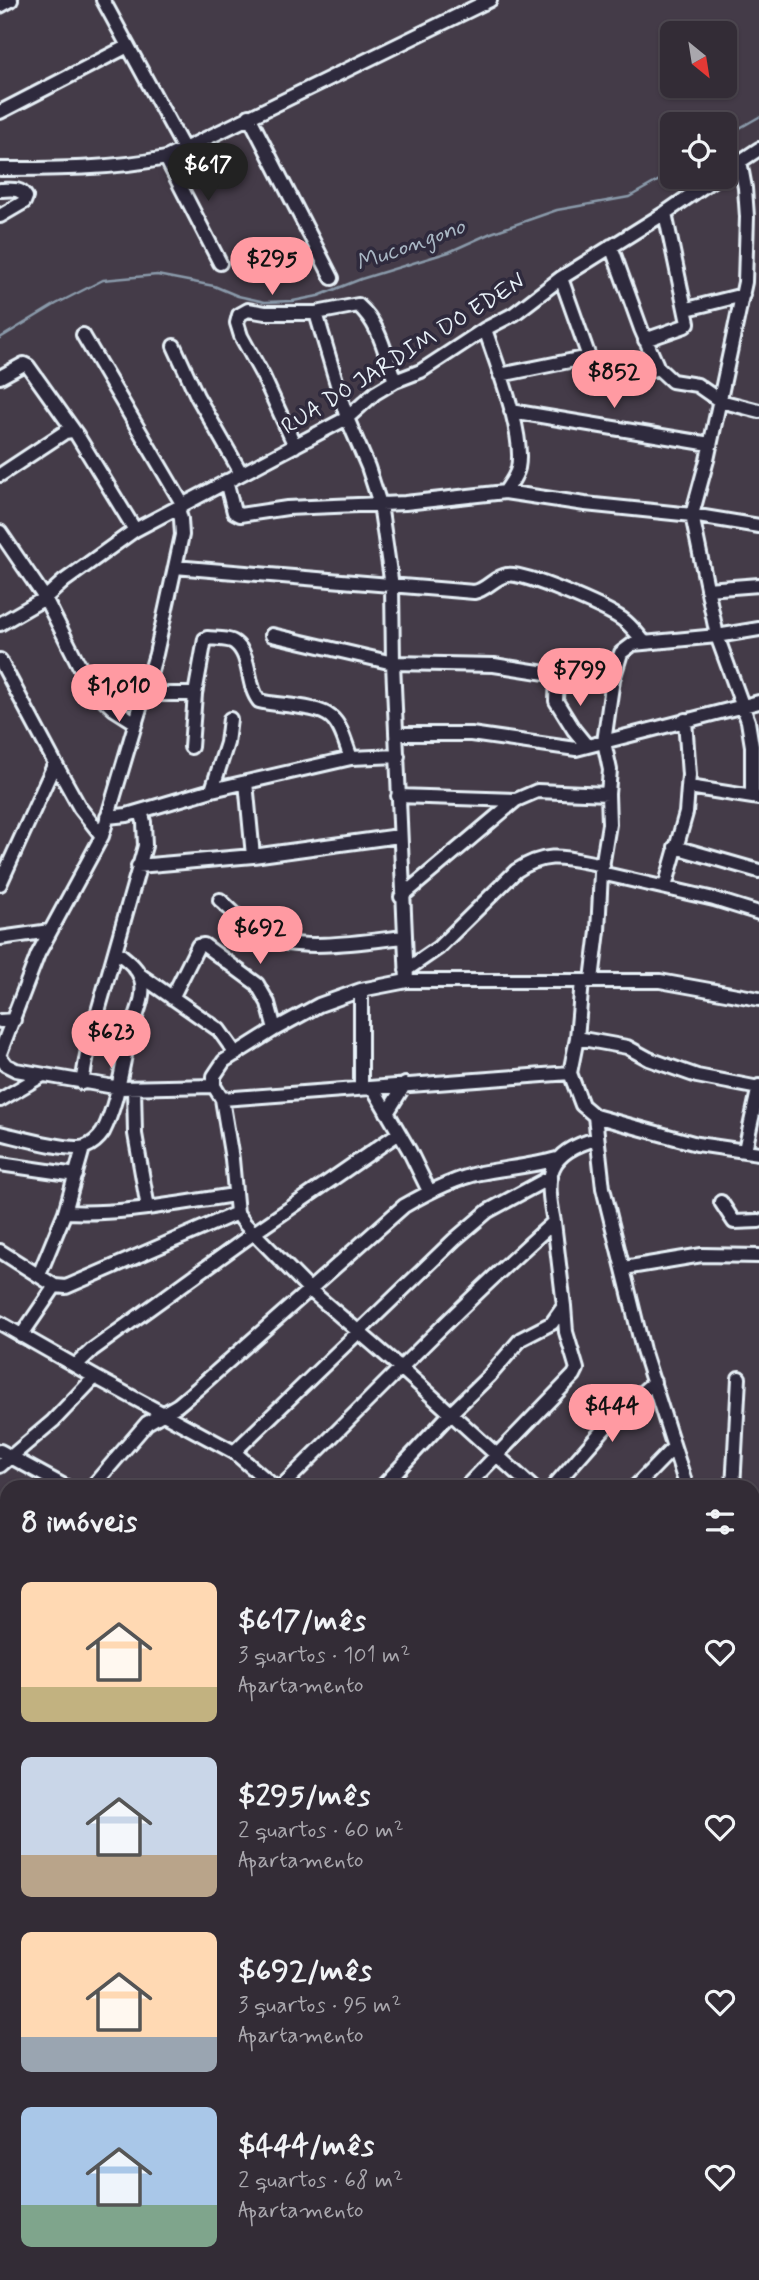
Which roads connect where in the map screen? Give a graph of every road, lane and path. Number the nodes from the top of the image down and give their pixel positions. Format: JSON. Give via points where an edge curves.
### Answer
{"nodes":[{"id":1,"x":11,"y":0,"type":"edge"},
{"id":2,"x":103,"y":0,"type":"edge"},
{"id":3,"x":490,"y":0,"type":"edge"},
{"id":4,"x":0,"y":6,"type":"edge"},
{"id":5,"x":128,"y":47,"type":"junction"},
{"id":6,"x":0,"y":112,"type":"edge"},
{"id":7,"x":249,"y":116,"type":"junction"},
{"id":8,"x":759,"y":149,"type":"edge"},
{"id":9,"x":185,"y":151,"type":"junction"},
{"id":10,"x":166,"y":158,"type":"junction"},
{"id":11,"x":740,"y":161,"type":"junction"},
{"id":12,"x":737,"y":163,"type":"edge"},
{"id":13,"x":0,"y":169,"type":"edge"},
{"id":14,"x":700,"y":189,"type":"edge"},
{"id":15,"x":0,"y":190,"type":"edge"},
{"id":16,"x":665,"y":213,"type":"junction"},
{"id":17,"x":0,"y":216,"type":"edge"},
{"id":18,"x":611,"y":246,"type":"junction"},
{"id":19,"x":220,"y":263,"type":"dead end"},
{"id":20,"x":332,"y":278,"type":"dead end"},
{"id":21,"x":561,"y":278,"type":"junction"},
{"id":22,"x":759,"y":286,"type":"edge"},
{"id":23,"x":744,"y":289,"type":"junction"},
{"id":24,"x":687,"y":309,"type":"junction"},
{"id":25,"x":316,"y":313,"type":"junction"},
{"id":26,"x":485,"y":329,"type":"junction"},
{"id":27,"x":83,"y":335,"type":"dead end"},
{"id":28,"x":645,"y":341,"type":"junction"},
{"id":29,"x":174,"y":346,"type":"dead end"},
{"id":30,"x":589,"y":357,"type":"junction"},
{"id":31,"x":658,"y":368,"type":"junction"},
{"id":32,"x":500,"y":375,"type":"junction"},
{"id":33,"x":0,"y":377,"type":"edge"},
{"id":34,"x":395,"y":381,"type":"junction"},
{"id":35,"x":720,"y":401,"type":"junction"},
{"id":36,"x":511,"y":411,"type":"junction"},
{"id":37,"x":759,"y":411,"type":"edge"},
{"id":38,"x":346,"y":418,"type":"junction"},
{"id":39,"x":72,"y":431,"type":"junction"},
{"id":40,"x":710,"y":444,"type":"junction"},
{"id":41,"x":295,"y":446,"type":"junction"},
{"id":42,"x":241,"y":473,"type":"junction"},
{"id":43,"x":0,"y":475,"type":"edge"},
{"id":44,"x":226,"y":481,"type":"junction"},
{"id":45,"x":505,"y":492,"type":"junction"},
{"id":46,"x":380,"y":504,"type":"junction"},
{"id":47,"x":181,"y":506,"type":"junction"},
{"id":48,"x":692,"y":515,"type":"junction"},
{"id":49,"x":759,"y":526,"type":"edge"},
{"id":50,"x":135,"y":530,"type":"junction"},
{"id":51,"x":0,"y":532,"type":"edge"},
{"id":52,"x":175,"y":567,"type":"junction"},
{"id":53,"x":759,"y":585,"type":"edge"},
{"id":54,"x":392,"y":586,"type":"junction"},
{"id":55,"x":707,"y":589,"type":"junction"},
{"id":56,"x":45,"y":598,"type":"junction"},
{"id":57,"x":0,"y":624,"type":"edge"},
{"id":58,"x":759,"y":629,"type":"edge"},
{"id":59,"x":272,"y":635,"type":"dead end"},
{"id":60,"x":717,"y":636,"type":"junction"},
{"id":61,"x":645,"y":643,"type":"junction"},
{"id":62,"x":0,"y":660,"type":"edge"},
{"id":63,"x":393,"y":663,"type":"junction"},
{"id":64,"x":557,"y":676,"type":"junction"},
{"id":65,"x":613,"y":679,"type":"junction"},
{"id":66,"x":144,"y":694,"type":"junction"},
{"id":67,"x":195,"y":694,"type":"junction"},
{"id":68,"x":759,"y":702,"type":"edge"},
{"id":69,"x":741,"y":706,"type":"junction"},
{"id":70,"x":230,"y":719,"type":"dead end"},
{"id":71,"x":685,"y":720,"type":"junction"},
{"id":72,"x":136,"y":723,"type":"junction"},
{"id":73,"x":396,"y":734,"type":"junction"},
{"id":74,"x":604,"y":741,"type":"junction"},
{"id":75,"x":587,"y":746,"type":"junction"},
{"id":76,"x":755,"y":746,"type":"edge"},
{"id":77,"x":191,"y":747,"type":"dead end"},
{"id":78,"x":397,"y":757,"type":"junction"},
{"id":79,"x":351,"y":758,"type":"junction"},
{"id":80,"x":55,"y":763,"type":"junction"},
{"id":81,"x":246,"y":782,"type":"junction"},
{"id":82,"x":688,"y":787,"type":"junction"},
{"id":83,"x":212,"y":790,"type":"junction"},
{"id":84,"x":608,"y":794,"type":"junction"},
{"id":85,"x":398,"y":796,"type":"junction"},
{"id":86,"x":756,"y":797,"type":"edge"},
{"id":87,"x":516,"y":800,"type":"junction"},
{"id":88,"x":141,"y":811,"type":"junction"},
{"id":89,"x":107,"y":817,"type":"junction"},
{"id":90,"x":102,"y":836,"type":"junction"},
{"id":91,"x":399,"y":836,"type":"junction"},
{"id":92,"x":675,"y":847,"type":"junction"},
{"id":93,"x":253,"y":856,"type":"junction"},
{"id":94,"x":138,"y":866,"type":"junction"},
{"id":95,"x":602,"y":869,"type":"junction"},
{"id":96,"x":759,"y":871,"type":"edge"},
{"id":97,"x":0,"y":884,"type":"edge"},
{"id":98,"x":665,"y":887,"type":"junction"},
{"id":99,"x":401,"y":897,"type":"junction"},
{"id":100,"x":220,"y":900,"type":"dead end"},
{"id":101,"x":759,"y":914,"type":"edge"},
{"id":102,"x":50,"y":931,"type":"junction"},
{"id":103,"x":404,"y":937,"type":"junction"},
{"id":104,"x":0,"y":938,"type":"edge"},
{"id":105,"x":116,"y":951,"type":"junction"},
{"id":106,"x":140,"y":975,"type":"junction"},
{"id":107,"x":406,"y":975,"type":"junction"},
{"id":108,"x":587,"y":981,"type":"junction"},
{"id":109,"x":362,"y":990,"type":"junction"},
{"id":110,"x":172,"y":998,"type":"junction"},
{"id":111,"x":759,"y":999,"type":"edge"},
{"id":112,"x":14,"y":1020,"type":"junction"},
{"id":113,"x":0,"y":1021,"type":"edge"},
{"id":114,"x":275,"y":1029,"type":"junction"},
{"id":115,"x":577,"y":1038,"type":"junction"},
{"id":116,"x":236,"y":1054,"type":"junction"},
{"id":117,"x":0,"y":1055,"type":"edge"},
{"id":118,"x":570,"y":1073,"type":"junction"},
{"id":119,"x":41,"y":1076,"type":"junction"},
{"id":120,"x":82,"y":1083,"type":"junction"},
{"id":121,"x":405,"y":1084,"type":"junction"},
{"id":122,"x":214,"y":1086,"type":"junction"},
{"id":123,"x":759,"y":1087,"type":"edge"},
{"id":124,"x":120,"y":1088,"type":"junction"},
{"id":125,"x":134,"y":1088,"type":"junction"},
{"id":126,"x":367,"y":1088,"type":"junction"},
{"id":127,"x":222,"y":1099,"type":"junction"},
{"id":128,"x":0,"y":1100,"type":"edge"},
{"id":129,"x":387,"y":1113,"type":"junction"},
{"id":130,"x":595,"y":1116,"type":"junction"},
{"id":131,"x":0,"y":1133,"type":"edge"},
{"id":132,"x":398,"y":1133,"type":"junction"},
{"id":133,"x":596,"y":1139,"type":"junction"},
{"id":134,"x":83,"y":1148,"type":"junction"},
{"id":135,"x":745,"y":1150,"type":"junction"},
{"id":136,"x":759,"y":1153,"type":"edge"},
{"id":137,"x":557,"y":1159,"type":"junction"},
{"id":138,"x":0,"y":1164,"type":"edge"},
{"id":139,"x":76,"y":1175,"type":"junction"},
{"id":140,"x":551,"y":1177,"type":"junction"},
{"id":141,"x":429,"y":1191,"type":"junction"},
{"id":142,"x":234,"y":1195,"type":"junction"},
{"id":143,"x":721,"y":1202,"type":"dead end"},
{"id":144,"x":148,"y":1208,"type":"junction"},
{"id":145,"x":65,"y":1212,"type":"junction"},
{"id":146,"x":237,"y":1213,"type":"junction"},
{"id":147,"x":759,"y":1221,"type":"edge"},
{"id":148,"x":554,"y":1222,"type":"junction"},
{"id":149,"x":254,"y":1233,"type":"junction"},
{"id":150,"x":0,"y":1251,"type":"edge"},
{"id":151,"x":759,"y":1256,"type":"edge"},
{"id":152,"x":624,"y":1268,"type":"junction"},
{"id":153,"x":39,"y":1275,"type":"junction"},
{"id":154,"x":55,"y":1286,"type":"junction"},
{"id":155,"x":310,"y":1290,"type":"junction"},
{"id":156,"x":564,"y":1307,"type":"junction"},
{"id":157,"x":0,"y":1323,"type":"edge"},
{"id":158,"x":358,"y":1332,"type":"junction"},
{"id":159,"x":21,"y":1336,"type":"junction"},
{"id":160,"x":75,"y":1366,"type":"junction"},
{"id":161,"x":402,"y":1369,"type":"junction"},
{"id":162,"x":94,"y":1377,"type":"junction"},
{"id":163,"x":739,"y":1378,"type":"dead end"},
{"id":164,"x":654,"y":1382,"type":"junction"},
{"id":165,"x":161,"y":1413,"type":"junction"},
{"id":166,"x":451,"y":1413,"type":"junction"},
{"id":167,"x":674,"y":1447,"type":"junction"},
{"id":168,"x":234,"y":1452,"type":"junction"},
{"id":169,"x":5,"y":1454,"type":"edge"},
{"id":170,"x":495,"y":1455,"type":"junction"},
{"id":171,"x":0,"y":1466,"type":"edge"},
{"id":172,"x":53,"y":1480,"type":"edge"},
{"id":173,"x":98,"y":1480,"type":"edge"},
{"id":174,"x":268,"y":1480,"type":"edge"},
{"id":175,"x":286,"y":1480,"type":"edge"},
{"id":176,"x":388,"y":1480,"type":"edge"},
{"id":177,"x":472,"y":1480,"type":"edge"},
{"id":178,"x":524,"y":1480,"type":"edge"},
{"id":179,"x":559,"y":1480,"type":"edge"},
{"id":180,"x":642,"y":1480,"type":"edge"},
{"id":181,"x":684,"y":1480,"type":"edge"},
{"id":182,"x":733,"y":1480,"type":"edge"}],
"edges":[{"from":1,"to":4,"type":"street"},
{"from":2,"to":5,"type":"street"},
{"from":3,"to":7,"type":"street"},
{"from":5,"to":6,"type":"street"},
{"from":5,"to":9,"type":"street"},
{"from":7,"to":9,"type":"street"},
{"from":7,"to":20,"type":"street"},
{"from":8,"to":11,"type":"street"},
{"from":9,"to":10,"type":"street"},
{"from":10,"to":13,"type":"street","via":[[76,168]]},
{"from":10,"to":19,"type":"street"},
{"from":11,"to":12,"type":"street"},
{"from":11,"to":23,"type":"street","via":[[746,203]]},
{"from":14,"to":16,"type":"street","name":"RUA DO JARDIM DO EDEN"},
{"from":15,"to":17,"type":"street","via":[[22,191],[26,197]]},
{"from":16,"to":18,"type":"street","name":"RUA DO JARDIM DO EDEN"},
{"from":16,"to":24,"type":"street"},
{"from":18,"to":21,"type":"street","name":"RUA DO JARDIM DO EDEN"},
{"from":18,"to":28,"type":"street"},
{"from":21,"to":26,"type":"street","name":"RUA DO JARDIM DO EDEN","via":[[514,314]]},
{"from":21,"to":30,"type":"street"},
{"from":22,"to":23,"type":"street"},
{"from":23,"to":24,"type":"street"},
{"from":23,"to":35,"type":"street"},
{"from":24,"to":28,"type":"street","via":[[685,326]]},
{"from":25,"to":34,"type":"street","via":[[358,304],[379,332]]},
{"from":25,"to":38,"type":"street"},
{"from":25,"to":41,"type":"street","via":[[248,310],[239,315],[237,323]]},
{"from":26,"to":32,"type":"street"},
{"from":26,"to":34,"type":"street","name":"RUA DO JARDIM DO EDEN","via":[[421,371]]},
{"from":27,"to":47,"type":"street"},
{"from":28,"to":31,"type":"street"},
{"from":29,"to":42,"type":"street"},
{"from":30,"to":31,"type":"street","via":[[608,381]]},
{"from":30,"to":32,"type":"street"},
{"from":31,"to":35,"type":"street","via":[[673,381],[696,385]]},
{"from":32,"to":36,"type":"street"},
{"from":33,"to":39,"type":"street","via":[[28,366]]},
{"from":34,"to":38,"type":"street","name":"RUA DO JARDIM DO EDEN"},
{"from":35,"to":37,"type":"street"},
{"from":35,"to":40,"type":"street"},
{"from":36,"to":40,"type":"street"},
{"from":36,"to":45,"type":"street","via":[[518,466]]},
{"from":38,"to":41,"type":"street","name":"RUA DO JARDIM DO EDEN"},
{"from":38,"to":46,"type":"street"},
{"from":39,"to":43,"type":"street"},
{"from":39,"to":50,"type":"street"},
{"from":40,"to":48,"type":"street"},
{"from":41,"to":42,"type":"street","name":"RUA DO JARDIM DO EDEN"},
{"from":42,"to":44,"type":"street","name":"RUA DO JARDIM DO EDEN"},
{"from":44,"to":46,"type":"street","via":[[234,512],[240,515]]},
{"from":44,"to":47,"type":"street","name":"RUA DO JARDIM DO EDEN"},
{"from":45,"to":46,"type":"street"},
{"from":45,"to":48,"type":"street"},
{"from":46,"to":54,"type":"street"},
{"from":47,"to":50,"type":"street","name":"RUA DO JARDIM DO EDEN"},
{"from":47,"to":52,"type":"street"},
{"from":48,"to":49,"type":"street"},
{"from":48,"to":55,"type":"street"},
{"from":50,"to":56,"type":"street","name":"RUA DO JARDIM DO EDEN"},
{"from":51,"to":56,"type":"street"},
{"from":52,"to":54,"type":"street"},
{"from":52,"to":66,"type":"street"},
{"from":53,"to":55,"type":"street"},
{"from":54,"to":61,"type":"street","via":[[474,593],[516,574],[610,612]]},
{"from":54,"to":63,"type":"street"},
{"from":55,"to":60,"type":"street"},
{"from":56,"to":57,"type":"street","name":"RUA DO JARDIM DO EDEN"},
{"from":56,"to":72,"type":"street","via":[[99,695]]},
{"from":58,"to":60,"type":"street"},
{"from":59,"to":63,"type":"street"},
{"from":60,"to":61,"type":"street"},
{"from":60,"to":69,"type":"street"},
{"from":61,"to":65,"type":"street","via":[[633,644],[621,653]]},
{"from":62,"to":80,"type":"street"},
{"from":63,"to":64,"type":"street","via":[[494,665]]},
{"from":63,"to":73,"type":"street"},
{"from":64,"to":65,"type":"street"},
{"from":64,"to":75,"type":"street","via":[[556,701]]},
{"from":65,"to":74,"type":"street"},
{"from":66,"to":67,"type":"street"},
{"from":66,"to":72,"type":"street"},
{"from":67,"to":77,"type":"street"},
{"from":67,"to":79,"type":"street","via":[[205,639],[231,641],[243,654],[259,701],[332,717]]},
{"from":68,"to":69,"type":"street"},
{"from":69,"to":71,"type":"street"},
{"from":69,"to":76,"type":"street"},
{"from":70,"to":83,"type":"street"},
{"from":71,"to":74,"type":"street"},
{"from":71,"to":82,"type":"street"},
{"from":72,"to":89,"type":"street"},
{"from":73,"to":75,"type":"street","via":[[449,733],[565,748]]},
{"from":73,"to":78,"type":"street"},
{"from":74,"to":75,"type":"street"},
{"from":74,"to":84,"type":"street","via":[[610,770]]},
{"from":76,"to":86,"type":"street"},
{"from":78,"to":79,"type":"street"},
{"from":78,"to":85,"type":"street"},
{"from":79,"to":81,"type":"street"},
{"from":80,"to":90,"type":"street"},
{"from":80,"to":97,"type":"street"},
{"from":81,"to":83,"type":"street"},
{"from":81,"to":93,"type":"street"},
{"from":82,"to":86,"type":"street"},
{"from":82,"to":92,"type":"street","via":[[686,813]]},
{"from":83,"to":88,"type":"street"},
{"from":84,"to":87,"type":"street","via":[[537,791]]},
{"from":84,"to":95,"type":"street"},
{"from":85,"to":87,"type":"street"},
{"from":85,"to":91,"type":"street"},
{"from":87,"to":99,"type":"street"},
{"from":88,"to":89,"type":"street"},
{"from":88,"to":94,"type":"street","via":[[145,846]]},
{"from":89,"to":90,"type":"street"},
{"from":90,"to":102,"type":"street"},
{"from":91,"to":93,"type":"street"},
{"from":91,"to":99,"type":"street"},
{"from":92,"to":96,"type":"street"},
{"from":92,"to":98,"type":"street"},
{"from":93,"to":94,"type":"street"},
{"from":94,"to":105,"type":"street"},
{"from":95,"to":98,"type":"street"},
{"from":95,"to":107,"type":"street","via":[[556,857],[527,864]]},
{"from":95,"to":108,"type":"street","via":[[598,930]]},
{"from":98,"to":101,"type":"street"},
{"from":99,"to":103,"type":"street"},
{"from":100,"to":103,"type":"street","via":[[268,938],[319,944]]},
{"from":102,"to":104,"type":"street"},
{"from":102,"to":112,"type":"street"},
{"from":103,"to":107,"type":"street"},
{"from":105,"to":106,"type":"street"},
{"from":105,"to":120,"type":"street"},
{"from":106,"to":110,"type":"street"},
{"from":106,"to":124,"type":"street","via":[[139,1006]]},
{"from":107,"to":108,"type":"street"},
{"from":107,"to":109,"type":"street"},
{"from":108,"to":111,"type":"street","via":[[660,981]]},
{"from":108,"to":115,"type":"street"},
{"from":109,"to":114,"type":"street","via":[[319,1005]]},
{"from":109,"to":126,"type":"street"},
{"from":110,"to":114,"type":"street","via":[[192,955],[204,945],[257,985]]},
{"from":110,"to":116,"type":"street","via":[[219,1030]]},
{"from":112,"to":113,"type":"street"},
{"from":112,"to":117,"type":"street"},
{"from":114,"to":116,"type":"street"},
{"from":115,"to":118,"type":"street"},
{"from":115,"to":123,"type":"street","via":[[627,1047],[697,1076]]},
{"from":116,"to":122,"type":"street","via":[[224,1061],[214,1076]]},
{"from":117,"to":119,"type":"street","via":[[6,1065]]},
{"from":118,"to":121,"type":"street"},
{"from":118,"to":130,"type":"street","via":[[582,1105]]},
{"from":119,"to":120,"type":"street"},
{"from":119,"to":128,"type":"street"},
{"from":120,"to":124,"type":"street"},
{"from":121,"to":126,"type":"street"},
{"from":121,"to":129,"type":"street"},
{"from":122,"to":125,"type":"street"},
{"from":122,"to":127,"type":"street"},
{"from":123,"to":135,"type":"street"},
{"from":124,"to":125,"type":"street"},
{"from":124,"to":134,"type":"street","via":[[103,1132]]},
{"from":125,"to":144,"type":"street","via":[[135,1134]]},
{"from":126,"to":127,"type":"street"},
{"from":126,"to":129,"type":"street"},
{"from":127,"to":142,"type":"street"},
{"from":129,"to":132,"type":"street"},
{"from":130,"to":133,"type":"street"},
{"from":130,"to":135,"type":"street","via":[[697,1144]]},
{"from":131,"to":134,"type":"street"},
{"from":132,"to":141,"type":"street"},
{"from":132,"to":149,"type":"street"},
{"from":133,"to":137,"type":"street"},
{"from":133,"to":152,"type":"street","via":[[603,1188]]},
{"from":134,"to":139,"type":"street"},
{"from":135,"to":136,"type":"street"},
{"from":137,"to":140,"type":"street"},
{"from":137,"to":141,"type":"street","via":[[480,1174]]},
{"from":138,"to":139,"type":"street"},
{"from":139,"to":145,"type":"street"},
{"from":140,"to":148,"type":"street"},
{"from":140,"to":158,"type":"street","via":[[488,1211]]},
{"from":141,"to":155,"type":"street","via":[[404,1206]]},
{"from":142,"to":144,"type":"street"},
{"from":142,"to":146,"type":"street"},
{"from":143,"to":147,"type":"street","via":[[734,1222]]},
{"from":144,"to":145,"type":"street"},
{"from":145,"to":153,"type":"street"},
{"from":146,"to":149,"type":"street"},
{"from":146,"to":154,"type":"street","via":[[66,1287]]},
{"from":148,"to":156,"type":"street"},
{"from":148,"to":161,"type":"street","via":[[480,1288]]},
{"from":149,"to":155,"type":"street"},
{"from":149,"to":160,"type":"street"},
{"from":150,"to":153,"type":"street"},
{"from":151,"to":152,"type":"street","via":[[702,1255]]},
{"from":152,"to":164,"type":"street"},
{"from":153,"to":154,"type":"street"},
{"from":154,"to":159,"type":"street"},
{"from":155,"to":158,"type":"street"},
{"from":155,"to":165,"type":"street","via":[[178,1405]]},
{"from":156,"to":166,"type":"street","via":[[552,1323],[521,1339]]},
{"from":156,"to":170,"type":"street","via":[[577,1369]]},
{"from":157,"to":159,"type":"street"},
{"from":158,"to":161,"type":"street"},
{"from":158,"to":168,"type":"street"},
{"from":159,"to":160,"type":"street"},
{"from":160,"to":162,"type":"street"},
{"from":161,"to":166,"type":"street"},
{"from":161,"to":175,"type":"street"},
{"from":162,"to":165,"type":"street"},
{"from":162,"to":169,"type":"street","via":[[53,1421]]},
{"from":163,"to":182,"type":"street"},
{"from":164,"to":167,"type":"street"},
{"from":164,"to":179,"type":"street","via":[[617,1414]]},
{"from":165,"to":168,"type":"street"},
{"from":165,"to":173,"type":"street"},
{"from":166,"to":170,"type":"street"},
{"from":166,"to":176,"type":"street"},
{"from":167,"to":180,"type":"street"},
{"from":167,"to":181,"type":"street"},
{"from":168,"to":174,"type":"street"},
{"from":169,"to":171,"type":"street"},
{"from":169,"to":172,"type":"street"},
{"from":170,"to":177,"type":"street"},
{"from":170,"to":178,"type":"street"}]}
